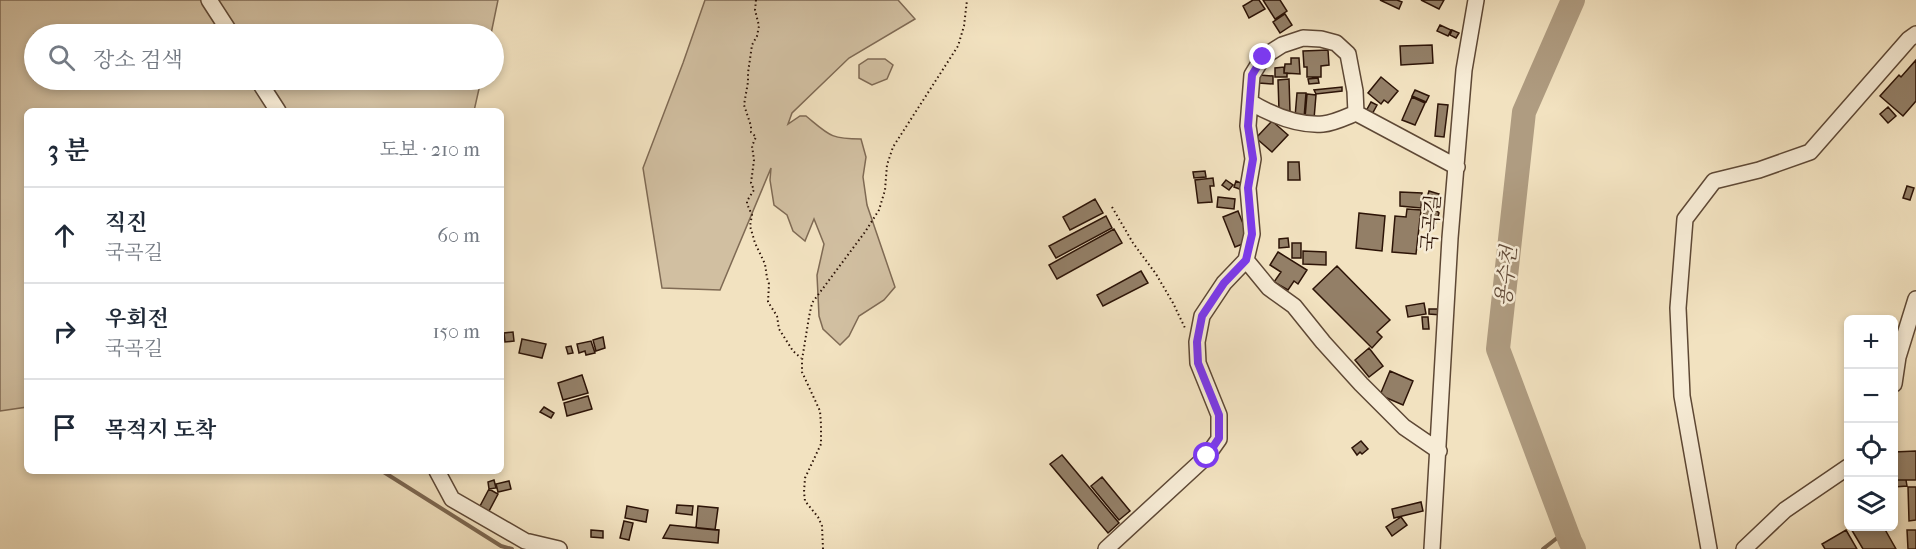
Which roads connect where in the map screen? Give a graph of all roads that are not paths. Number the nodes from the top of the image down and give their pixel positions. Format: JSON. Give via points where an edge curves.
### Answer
{"nodes":[{"id":1,"x":209,"y":0,"type":"edge"},
{"id":2,"x":1476,"y":0,"type":"edge"},
{"id":3,"x":225,"y":24,"type":"edge"},
{"id":4,"x":1916,"y":34,"type":"edge"},
{"id":5,"x":264,"y":90,"type":"edge"},
{"id":6,"x":1250,"y":102,"type":"junction"},
{"id":7,"x":276,"y":108,"type":"edge"},
{"id":8,"x":1356,"y":113,"type":"junction"},
{"id":9,"x":1457,"y":167,"type":"junction"},
{"id":10,"x":1246,"y":260,"type":"junction"},
{"id":11,"x":1916,"y":299,"type":"edge"},
{"id":12,"x":1896,"y":369,"type":"edge"},
{"id":13,"x":1439,"y":451,"type":"junction"},
{"id":14,"x":1844,"y":469,"type":"edge"},
{"id":15,"x":439,"y":474,"type":"edge"},
{"id":16,"x":559,"y":549,"type":"edge"},
{"id":17,"x":1106,"y":549,"type":"edge"},
{"id":18,"x":1432,"y":549,"type":"edge"},
{"id":19,"x":1709,"y":549,"type":"edge"},
{"id":20,"x":1744,"y":549,"type":"edge"}],
"edges":[{"from":1,"to":3,"type":"street"},
{"from":2,"to":9,"type":"street","name":"국곡길","via":[[1464,69]]},
{"from":4,"to":19,"type":"street","via":[[1809,152],[1714,181],[1685,219],[1678,308],[1682,396]]},
{"from":5,"to":7,"type":"street"},
{"from":6,"to":8,"type":"street","via":[[1298,123],[1325,124]]},
{"from":6,"to":8,"type":"street","via":[[1252,75],[1263,57],[1303,38],[1322,39],[1336,43],[1348,54]]},
{"from":6,"to":10,"type":"street","via":[[1248,126],[1253,159],[1248,188],[1252,234]]},
{"from":8,"to":9,"type":"street"},
{"from":9,"to":13,"type":"street","name":"국곡길"},
{"from":10,"to":13,"type":"street","via":[[1269,288],[1294,306],[1382,406]]},
{"from":10,"to":17,"type":"street","via":[[1224,283],[1202,316],[1197,348],[1198,363],[1219,415],[1219,438],[1207,456]]},
{"from":11,"to":12,"type":"street"},
{"from":13,"to":18,"type":"street","name":"국곡길"},
{"from":14,"to":20,"type":"street","via":[[1785,510]]},
{"from":15,"to":16,"type":"street","via":[[452,499],[525,540]]}]}
